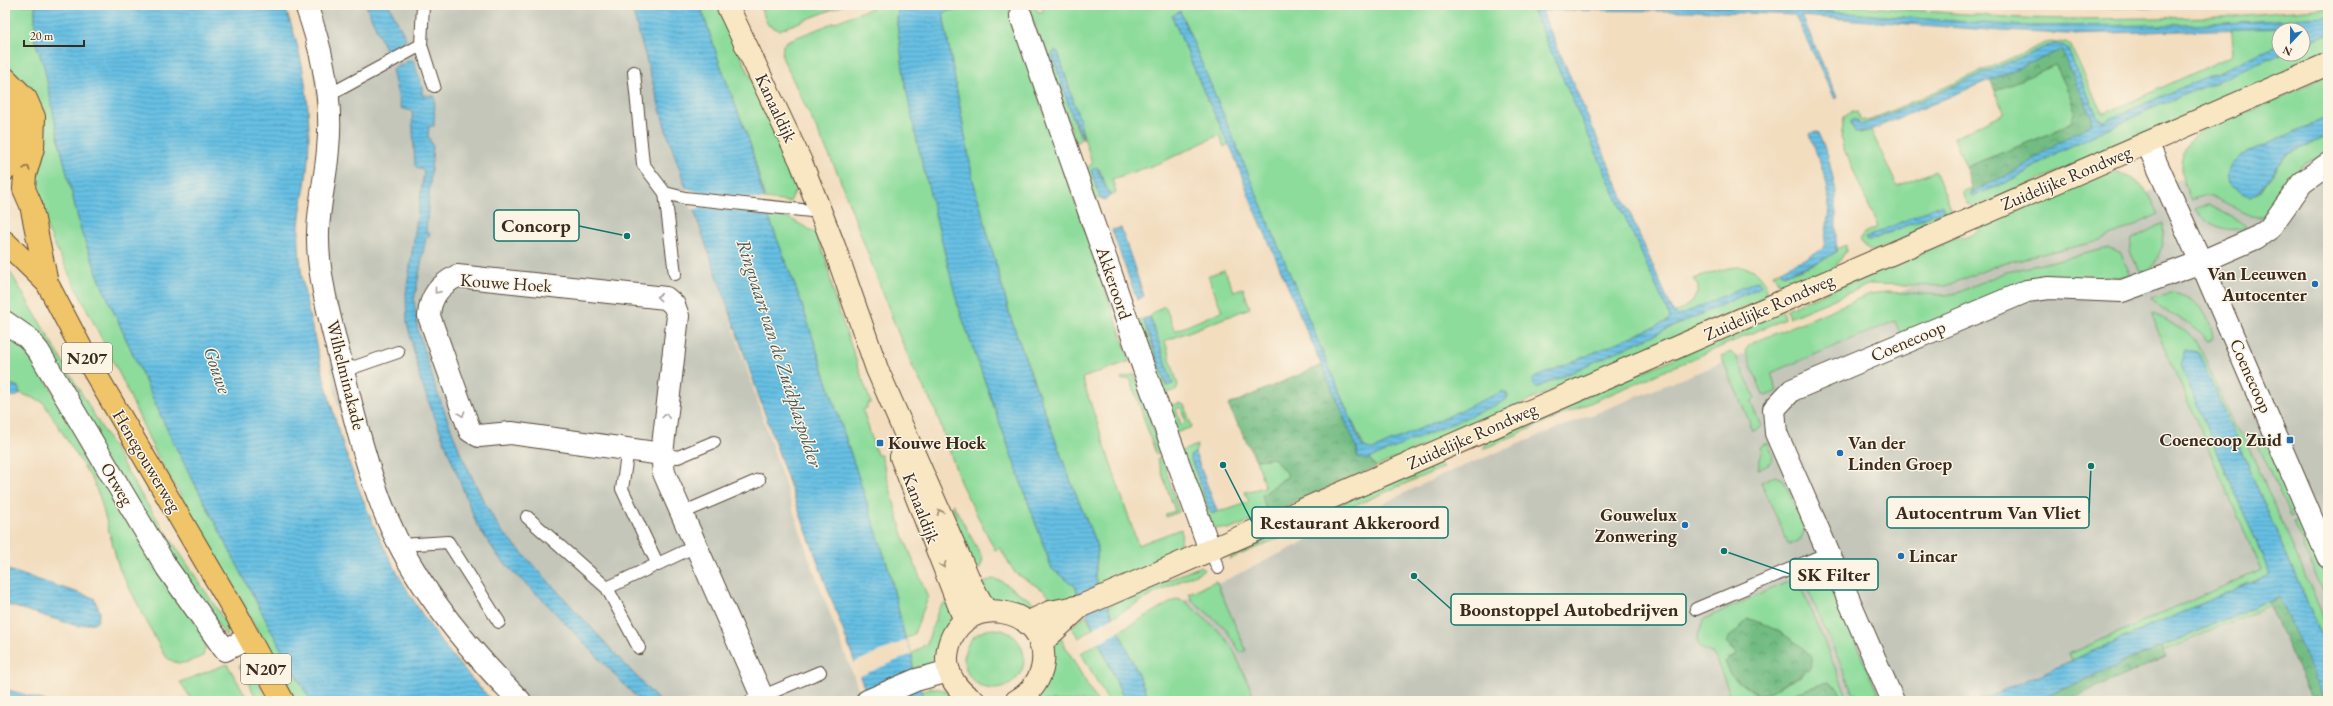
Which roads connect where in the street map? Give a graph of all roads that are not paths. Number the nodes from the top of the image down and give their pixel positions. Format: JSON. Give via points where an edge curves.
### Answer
{"nodes":[{"id":1,"x":306,"y":5,"type":"edge"},
{"id":2,"x":423,"y":5,"type":"edge"},
{"id":3,"x":728,"y":5,"type":"edge"},
{"id":4,"x":1021,"y":16,"type":"dead end"},
{"id":5,"x":421,"y":45,"type":"junction"},
{"id":6,"x":2328,"y":64,"type":"edge"},
{"id":7,"x":634,"y":72,"type":"dead end"},
{"id":8,"x":5,"y":78,"type":"edge"},
{"id":9,"x":434,"y":86,"type":"dead end"},
{"id":10,"x":329,"y":95,"type":"junction"},
{"id":11,"x":5,"y":98,"type":"edge"},
{"id":12,"x":2147,"y":143,"type":"junction"},
{"id":13,"x":2328,"y":164,"type":"edge"},
{"id":14,"x":5,"y":170,"type":"edge"},
{"id":15,"x":5,"y":179,"type":"edge"},
{"id":16,"x":665,"y":193,"type":"junction"},
{"id":17,"x":821,"y":212,"type":"junction"},
{"id":18,"x":37,"y":236,"type":"junction"},
{"id":19,"x":7,"y":240,"type":"edge"},
{"id":20,"x":2201,"y":262,"type":"junction"},
{"id":21,"x":675,"y":274,"type":"dead end"},
{"id":22,"x":47,"y":283,"type":"junction"},
{"id":23,"x":5,"y":322,"type":"edge"},
{"id":24,"x":398,"y":352,"type":"dead end"},
{"id":25,"x":877,"y":369,"type":"junction"},
{"id":26,"x":343,"y":371,"type":"junction"},
{"id":27,"x":714,"y":442,"type":"dead end"},
{"id":28,"x":628,"y":449,"type":"junction"},
{"id":29,"x":662,"y":454,"type":"junction"},
{"id":30,"x":759,"y":480,"type":"dead end"},
{"id":31,"x":682,"y":513,"type":"junction"},
{"id":32,"x":527,"y":517,"type":"dead end"},
{"id":33,"x":401,"y":545,"type":"junction"},
{"id":34,"x":696,"y":546,"type":"junction"},
{"id":35,"x":1828,"y":553,"type":"junction"},
{"id":36,"x":2328,"y":557,"type":"edge"},
{"id":37,"x":1214,"y":559,"type":"junction"},
{"id":38,"x":658,"y":565,"type":"junction"},
{"id":39,"x":607,"y":588,"type":"junction"},
{"id":40,"x":1082,"y":606,"type":"junction"},
{"id":41,"x":1696,"y":609,"type":"dead end"},
{"id":42,"x":986,"y":611,"type":"junction"},
{"id":43,"x":965,"y":621,"type":"junction"},
{"id":44,"x":499,"y":622,"type":"dead end"},
{"id":45,"x":1027,"y":623,"type":"junction"},
{"id":46,"x":249,"y":638,"type":"junction"},
{"id":47,"x":1040,"y":644,"type":"junction"},
{"id":48,"x":639,"y":648,"type":"dead end"},
{"id":49,"x":949,"y":671,"type":"junction"},
{"id":50,"x":820,"y":672,"type":"dead end"},
{"id":51,"x":759,"y":699,"type":"edge"},
{"id":52,"x":282,"y":701,"type":"edge"},
{"id":53,"x":520,"y":701,"type":"edge"},
{"id":54,"x":868,"y":701,"type":"edge"},
{"id":55,"x":974,"y":701,"type":"edge"},
{"id":56,"x":1016,"y":701,"type":"edge"},
{"id":57,"x":1893,"y":701,"type":"edge"}],
"edges":[{"from":1,"to":10,"type":"street","name":"Wilhelminakade","via":[[322,57]]},
{"from":2,"to":5,"type":"lane"},
{"from":3,"to":17,"type":"main road","name":"Kanaaldijk","via":[[777,109]]},
{"from":4,"to":37,"type":"street","name":"Akkeroord","via":[[1143,366]]},
{"from":5,"to":9,"type":"lane"},
{"from":5,"to":10,"type":"lane"},
{"from":6,"to":12,"type":"main road","name":"Zuidelijke Rondweg"},
{"from":7,"to":16,"type":"lane","via":[[643,164]]},
{"from":18,"to":8,"type":"main road","name":"Henegouwerweg","number":"N207","one_way":true,"via":[[31,205],[24,189],[25,175],[33,148],[34,117],[26,99]]},
{"from":10,"to":26,"type":"street","name":"Wilhelminakade","via":[[328,149],[318,241],[320,266]]},
{"from":11,"to":14,"type":"main road","via":[[17,116],[21,133],[16,155]]},
{"from":12,"to":20,"type":"street","name":"Coenecoop"},
{"from":12,"to":37,"type":"main road","name":"Zuidelijke Rondweg"},
{"from":13,"to":20,"type":"street","name":"Coenecoop","via":[[2302,183],[2269,229],[2256,238]]},
{"from":15,"to":18,"type":"main road","name":"Henegouwerweg","number":"N207","via":[[20,210]]},
{"from":16,"to":17,"type":"lane","via":[[686,198]]},
{"from":16,"to":21,"type":"lane"},
{"from":17,"to":25,"type":"main road","name":"Kanaaldijk"},
{"from":18,"to":22,"type":"main road","name":"Henegouwerweg","number":"N207"},
{"from":19,"to":22,"type":"main road","name":"Henegouwerweg","number":"N207"},
{"from":20,"to":35,"type":"street","name":"Coenecoop","via":[[2122,290],[2049,288],[2027,291],[1792,390],[1774,409],[1776,433]]},
{"from":20,"to":36,"type":"street","name":"Coenecoop"},
{"from":22,"to":46,"type":"main road","name":"Henegouwerweg","number":"N207","via":[[88,361]]},
{"from":23,"to":46,"type":"street","name":"Otweg","via":[[28,338],[39,352],[167,568],[225,650]]},
{"from":24,"to":26,"type":"lane"},
{"from":42,"to":25,"type":"main road","name":"Kanaaldijk","one_way":true,"via":[[971,584]]},
{"from":25,"to":43,"type":"main road","name":"Kanaaldijk","one_way":true,"via":[[894,439]]},
{"from":26,"to":33,"type":"street","name":"Wilhelminakade","via":[[372,475],[387,518]]},
{"from":27,"to":29,"type":"lane","via":[[678,456]]},
{"from":28,"to":29,"type":"street","name":"Kouwe Hoek"},
{"from":29,"to":28,"type":"street","name":"Kouwe Hoek","one_way":true,"via":[[678,316],[674,305],[666,298],[458,276],[445,282],[434,294],[429,304],[429,316],[470,431],[479,436],[511,434]]},
{"from":28,"to":38,"type":"lane","via":[[622,489]]},
{"from":29,"to":31,"type":"street","name":"Kouwe Hoek","via":[[664,473]]},
{"from":30,"to":31,"type":"lane"},
{"from":31,"to":34,"type":"street","name":"Kouwe Hoek"},
{"from":32,"to":39,"type":"lane"},
{"from":33,"to":44,"type":"lane","via":[[448,542]]},
{"from":33,"to":53,"type":"street","name":"Wilhelminakade","via":[[421,580],[461,635],[494,675]]},
{"from":34,"to":38,"type":"lane"},
{"from":34,"to":51,"type":"street","name":"Kouwe Hoek"},
{"from":35,"to":41,"type":"lane"},
{"from":35,"to":57,"type":"street","name":"Coenecoop"},
{"from":37,"to":40,"type":"main road","name":"Zuidelijke Rondweg"},
{"from":38,"to":39,"type":"lane"},
{"from":39,"to":48,"type":"lane"},
{"from":40,"to":45,"type":"main road","name":"Zuidelijke Rondweg","via":[[1050,612]]},
{"from":40,"to":47,"type":"main road","name":"Zuidelijke Rondweg"},
{"from":42,"to":43,"type":"main road"},
{"from":42,"to":45,"type":"main road","via":[[1013,614]]},
{"from":43,"to":49,"type":"main road","via":[[951,638],[947,660]]},
{"from":45,"to":47,"type":"main road"},
{"from":46,"to":52,"type":"main road","name":"Henegouwerweg","number":"N207"},
{"from":47,"to":56,"type":"main road","via":[[1042,664],[1039,678],[1031,690]]},
{"from":49,"to":54,"type":"street","via":[[916,680]]},
{"from":49,"to":55,"type":"main road","via":[[959,690]]},
{"from":50,"to":51,"type":"lane"}]}
